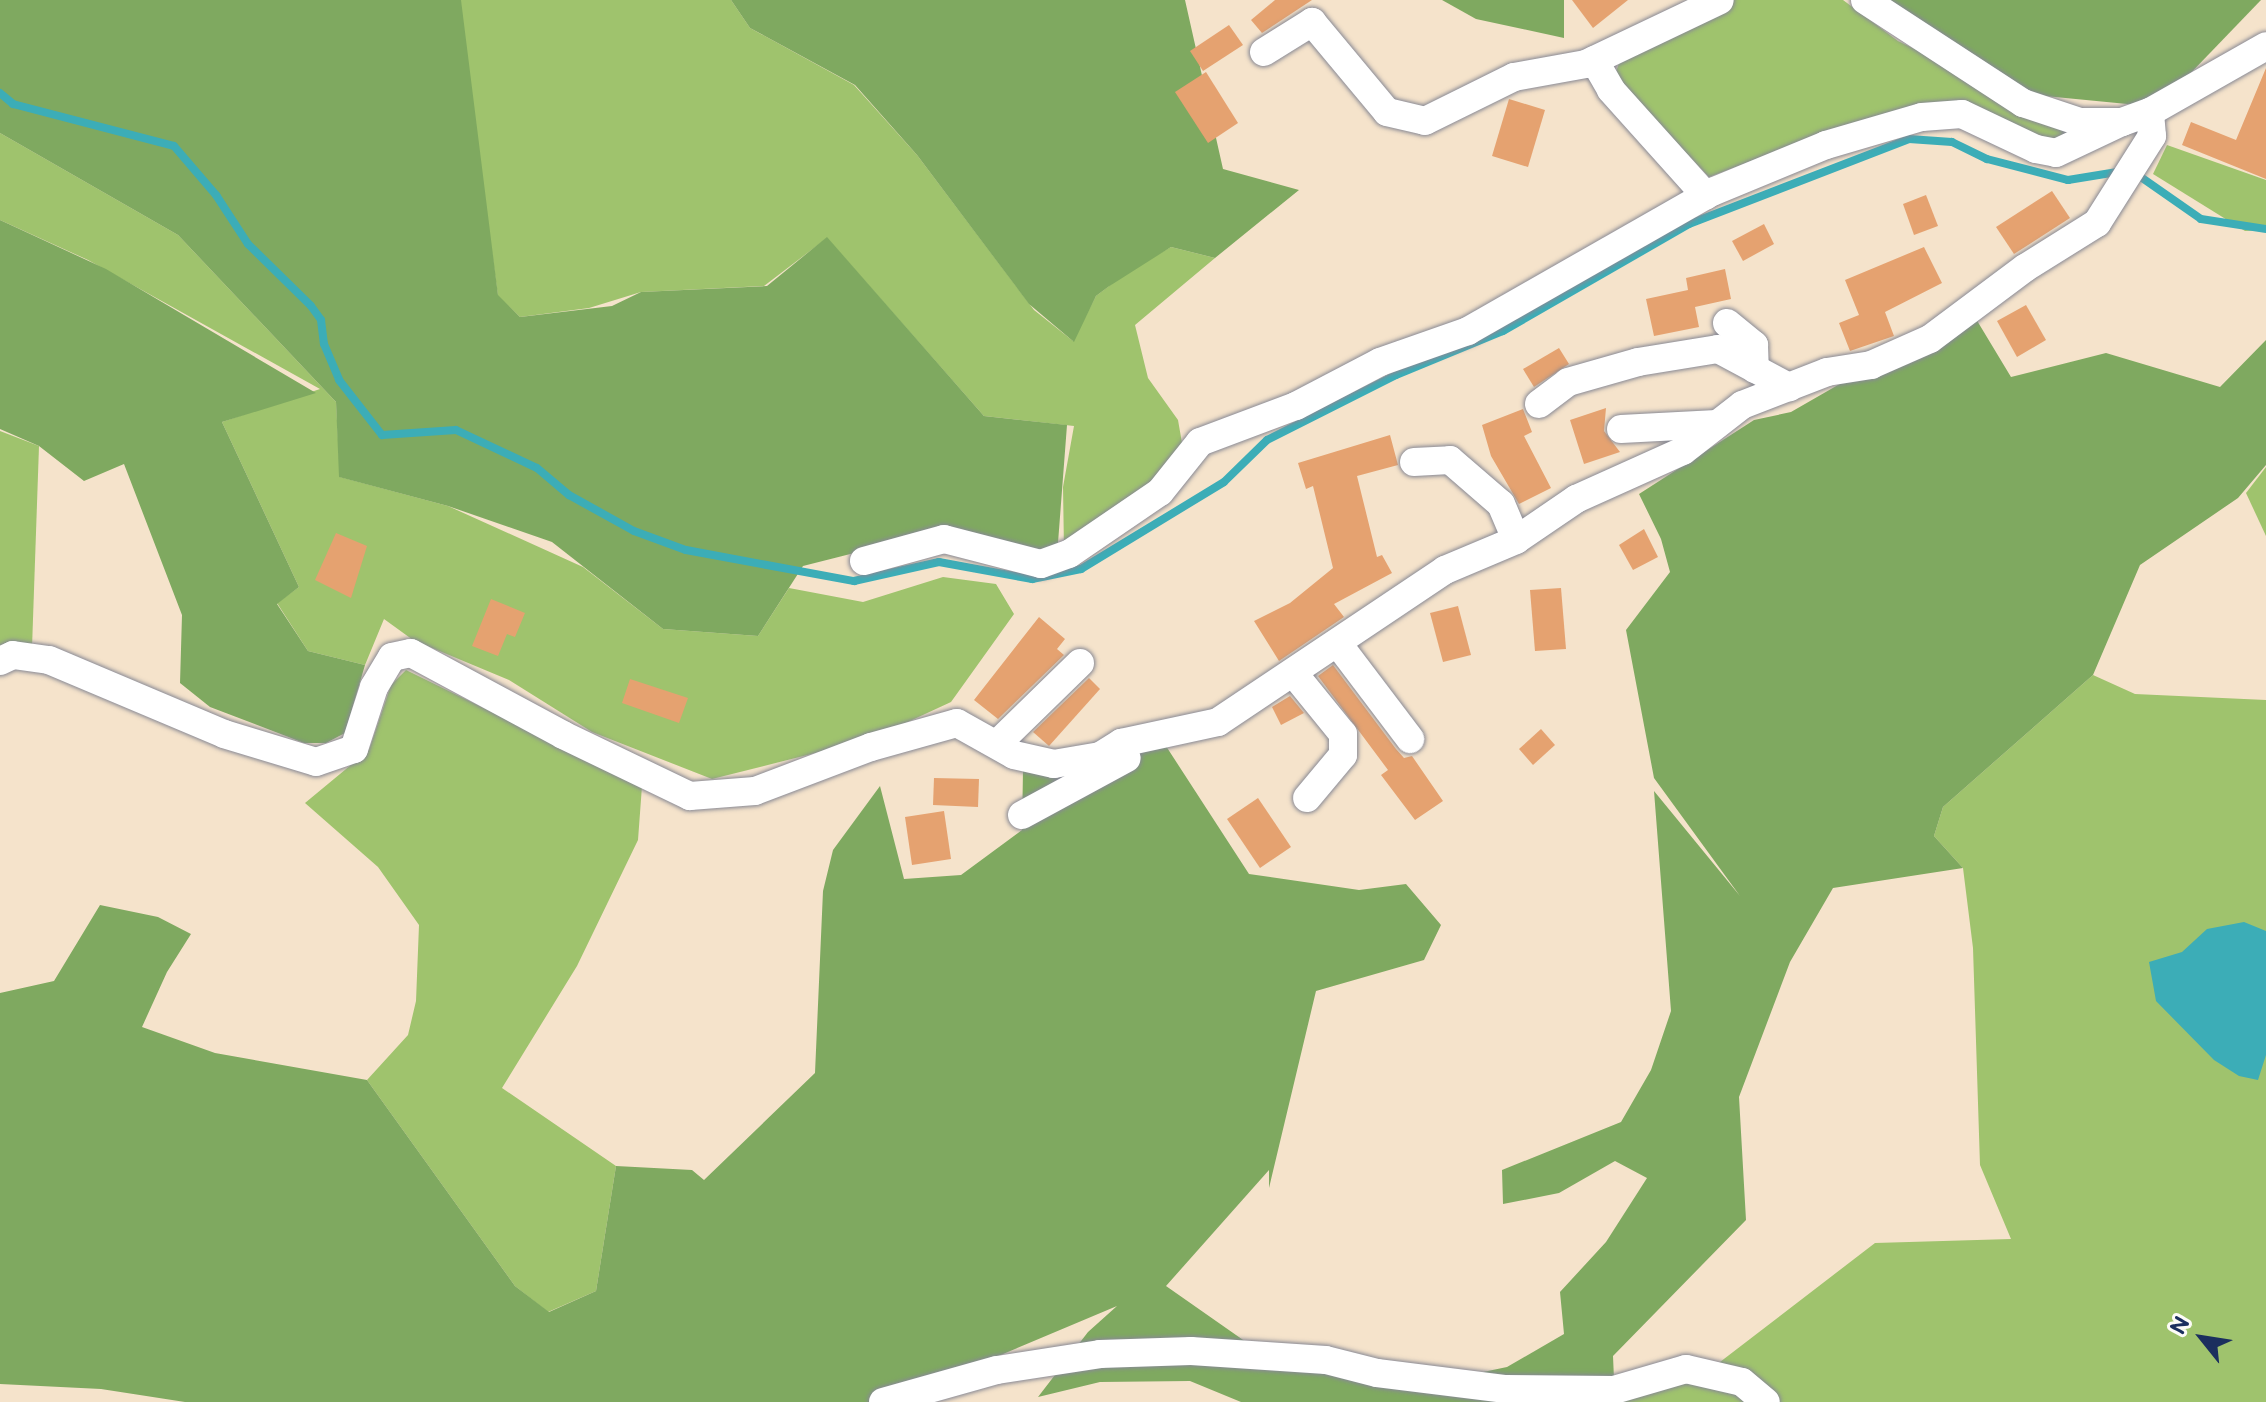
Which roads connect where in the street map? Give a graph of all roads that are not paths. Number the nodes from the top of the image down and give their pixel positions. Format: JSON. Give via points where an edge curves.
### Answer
{"nodes":[{"id":1,"x":1720,"y":0,"type":"edge"},
{"id":2,"x":1865,"y":0,"type":"edge"},
{"id":3,"x":2266,"y":46,"type":"edge"},
{"id":4,"x":1264,"y":52,"type":"dead end"},
{"id":5,"x":1594,"y":60,"type":"junction"},
{"id":6,"x":2150,"y":112,"type":"junction"},
{"id":7,"x":2122,"y":122,"type":"junction"},
{"id":8,"x":1706,"y":196,"type":"junction"},
{"id":9,"x":1727,"y":323,"type":"dead end"},
{"id":10,"x":1755,"y":369,"type":"junction"},
{"id":11,"x":1789,"y":387,"type":"junction"},
{"id":12,"x":1539,"y":404,"type":"dead end"},
{"id":13,"x":1717,"y":424,"type":"junction"},
{"id":14,"x":1621,"y":429,"type":"dead end"},
{"id":15,"x":1414,"y":462,"type":"dead end"},
{"id":16,"x":1516,"y":540,"type":"junction"},
{"id":17,"x":864,"y":561,"type":"dead end"},
{"id":18,"x":1339,"y":645,"type":"junction"},
{"id":19,"x":0,"y":661,"type":"edge"},
{"id":20,"x":1080,"y":663,"type":"dead end"},
{"id":21,"x":1295,"y":675,"type":"junction"},
{"id":22,"x":1170,"y":735,"type":"junction"},
{"id":23,"x":1410,"y":739,"type":"dead end"},
{"id":24,"x":997,"y":744,"type":"junction"},
{"id":25,"x":1307,"y":798,"type":"dead end"},
{"id":26,"x":1022,"y":815,"type":"dead end"},
{"id":27,"x":883,"y":1402,"type":"edge"},
{"id":28,"x":1766,"y":1402,"type":"edge"}],
"edges":[{"from":1,"to":5,"type":"street"},
{"from":2,"to":7,"type":"street","via":[[2023,103],[2080,122]]},
{"from":3,"to":6,"type":"street"},
{"from":4,"to":5,"type":"street","via":[[1312,22],[1387,112],[1425,121],[1514,77]]},
{"from":5,"to":8,"type":"street","via":[[1611,90]]},
{"from":6,"to":7,"type":"street"},
{"from":6,"to":11,"type":"street","via":[[2152,136],[2097,223],[2025,268],[1930,339],[1871,365],[1827,372]]},
{"from":7,"to":8,"type":"street","via":[[2056,153],[1962,114],[1922,117],[1826,145]]},
{"from":8,"to":17,"type":"street","via":[[1468,331],[1380,362],[1296,406],[1200,442],[1160,492],[1069,554],[1041,564],[944,539]]},
{"from":9,"to":10,"type":"street","via":[[1754,345]]},
{"from":10,"to":11,"type":"street"},
{"from":10,"to":12,"type":"street","via":[[1718,349],[1568,382]]},
{"from":11,"to":13,"type":"street","via":[[1742,405]]},
{"from":13,"to":14,"type":"street"},
{"from":13,"to":16,"type":"street","via":[[1683,451],[1576,499]]},
{"from":15,"to":16,"type":"street","via":[[1450,460],[1501,504]]},
{"from":16,"to":18,"type":"street","via":[[1445,570]]},
{"from":18,"to":21,"type":"street"},
{"from":18,"to":23,"type":"street"},
{"from":19,"to":24,"type":"street","via":[[13,655],[49,660],[224,734],[316,762],[354,749],[374,687],[392,657],[411,653],[690,796],[755,791],[871,747],[957,723]]},
{"from":20,"to":24,"type":"street"},
{"from":21,"to":22,"type":"street","via":[[1218,722]]},
{"from":21,"to":25,"type":"street","via":[[1343,734],[1343,755]]},
{"from":22,"to":24,"type":"street","via":[[1121,743],[1100,756],[1054,764],[1014,755]]},
{"from":22,"to":26,"type":"street"},
{"from":27,"to":28,"type":"street","via":[[997,1370],[1100,1354],[1191,1351],[1326,1360],[1377,1373],[1506,1389],[1614,1390],[1686,1369],[1742,1382]]}]}
